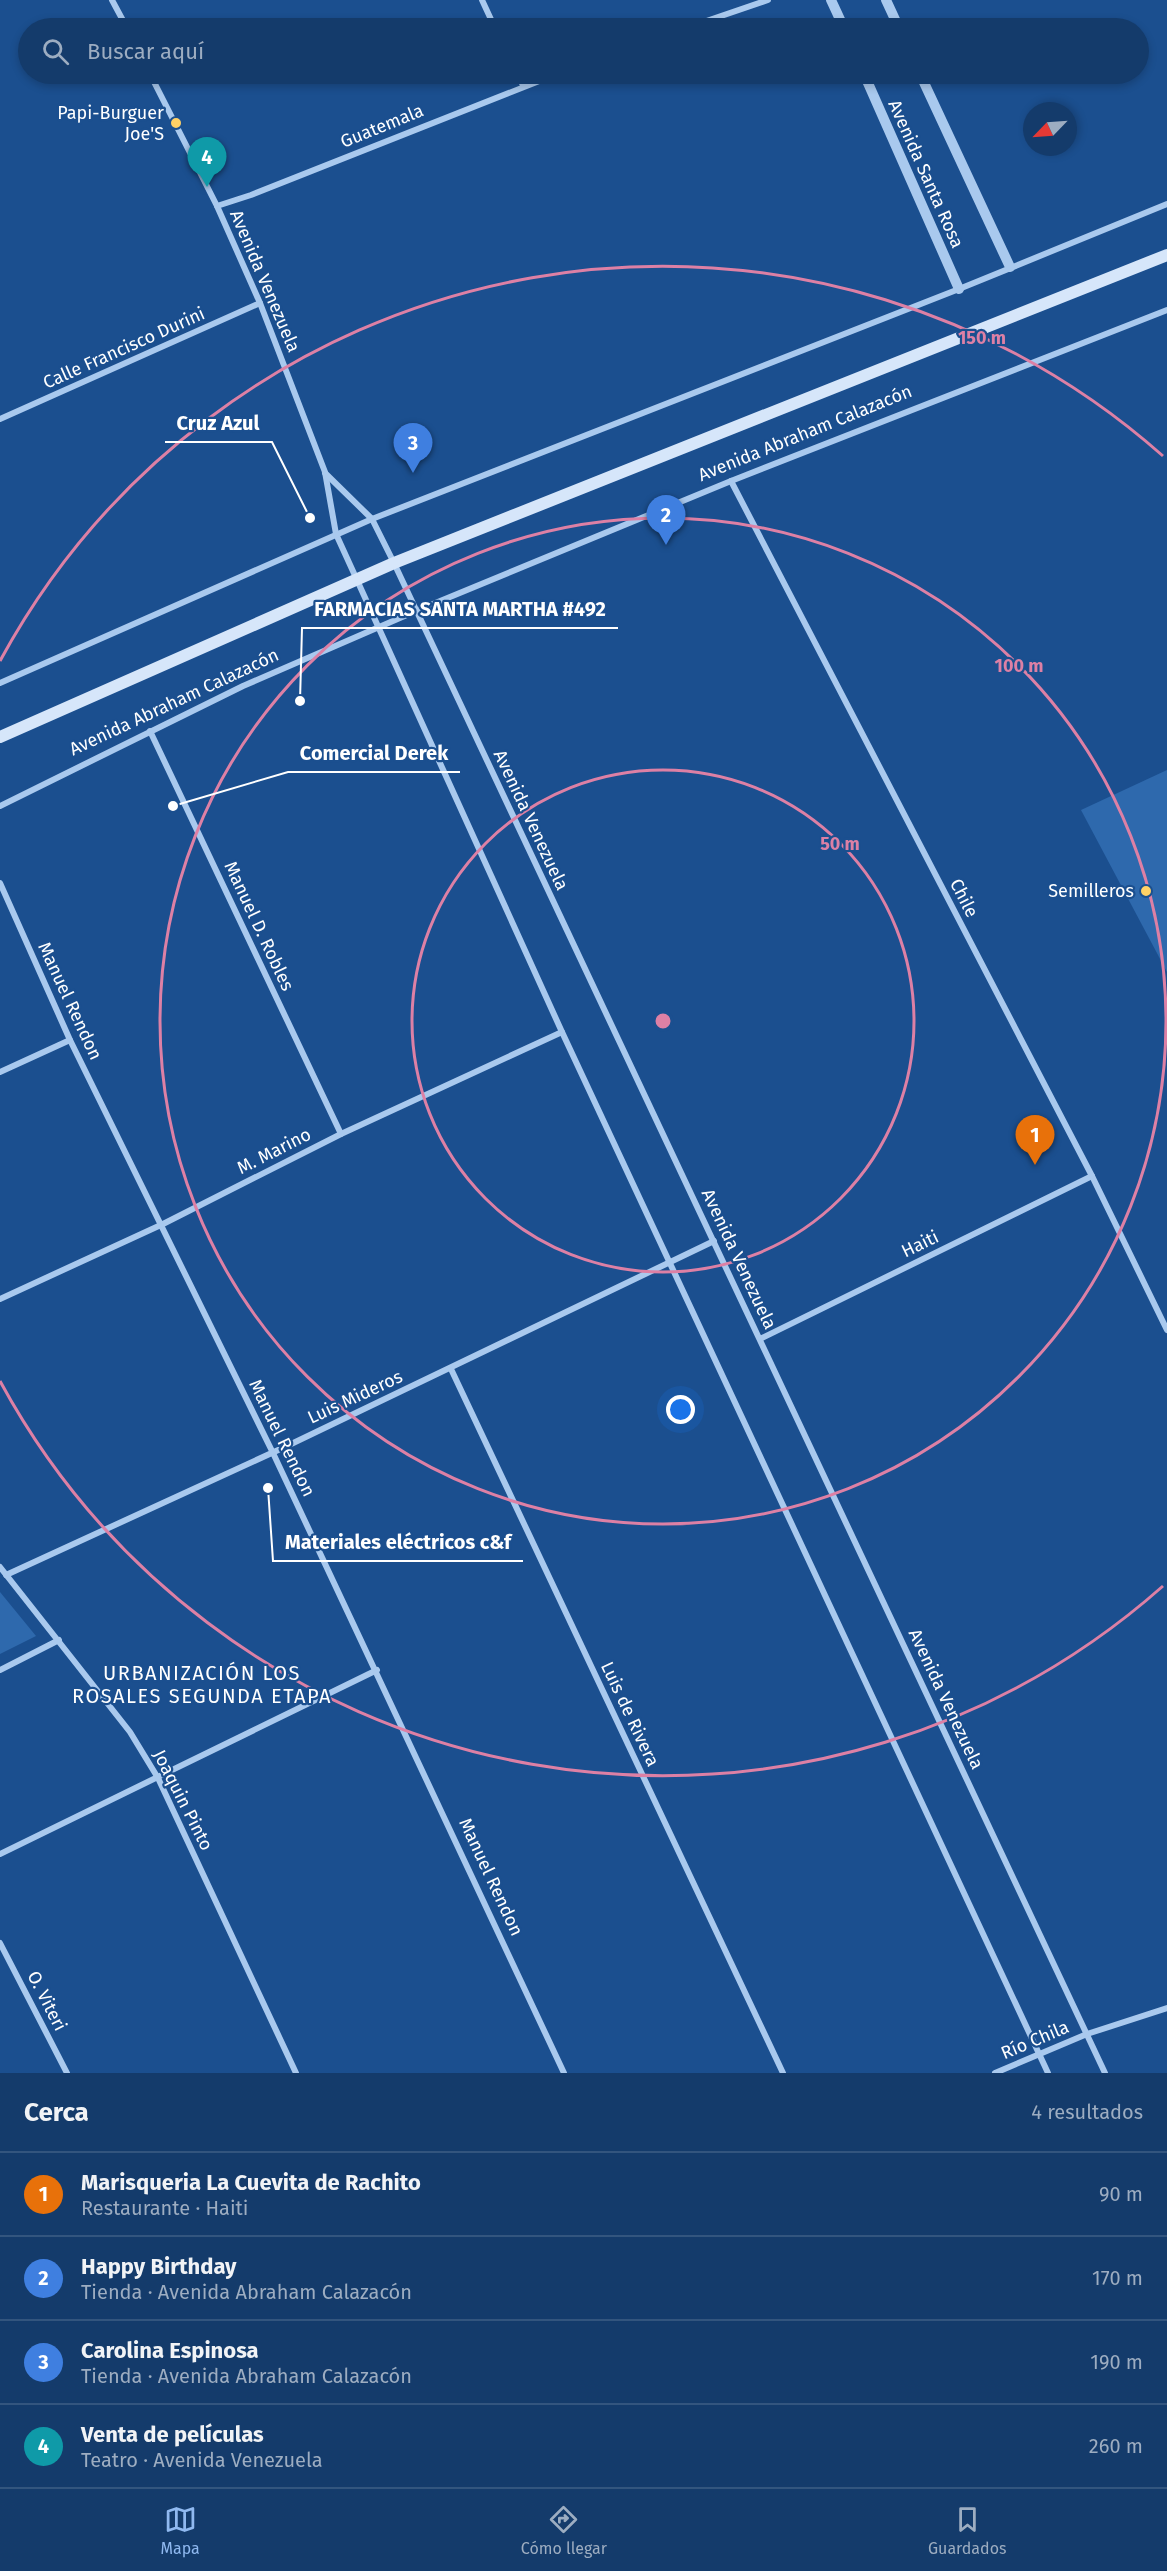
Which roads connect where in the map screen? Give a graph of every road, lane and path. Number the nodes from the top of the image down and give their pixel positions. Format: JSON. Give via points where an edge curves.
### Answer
{"nodes":[{"id":1,"x":112,"y":0,"type":"edge"},
{"id":2,"x":482,"y":0,"type":"edge"},
{"id":3,"x":768,"y":0,"type":"edge"},
{"id":4,"x":831,"y":0,"type":"edge"},
{"id":5,"x":886,"y":0,"type":"edge"},
{"id":6,"x":122,"y":18,"type":"edge"},
{"id":7,"x":490,"y":18,"type":"edge"},
{"id":8,"x":715,"y":18,"type":"edge"},
{"id":9,"x":839,"y":18,"type":"edge"},
{"id":10,"x":894,"y":18,"type":"edge"},
{"id":11,"x":155,"y":84,"type":"edge"},
{"id":12,"x":529,"y":84,"type":"edge"},
{"id":13,"x":868,"y":84,"type":"edge"},
{"id":14,"x":925,"y":84,"type":"edge"},
{"id":15,"x":523,"y":86,"type":"joint"},
{"id":16,"x":1167,"y":204,"type":"edge"},
{"id":17,"x":217,"y":206,"type":"junction"},
{"id":18,"x":1167,"y":255,"type":"edge"},
{"id":19,"x":1010,"y":267,"type":"junction"},
{"id":20,"x":958,"y":289,"type":"junction"},
{"id":21,"x":260,"y":303,"type":"junction"},
{"id":22,"x":1167,"y":310,"type":"edge"},
{"id":23,"x":0,"y":419,"type":"edge"},
{"id":24,"x":325,"y":472,"type":"junction"},
{"id":25,"x":731,"y":482,"type":"junction"},
{"id":26,"x":372,"y":519,"type":"junction"},
{"id":27,"x":336,"y":534,"type":"junction"},
{"id":28,"x":394,"y":563,"type":"junction"},
{"id":29,"x":357,"y":580,"type":"junction"},
{"id":30,"x":416,"y":611,"type":"junction"},
{"id":31,"x":380,"y":628,"type":"junction"},
{"id":32,"x":0,"y":683,"type":"edge"},
{"id":33,"x":150,"y":731,"type":"junction"},
{"id":34,"x":0,"y":737,"type":"edge"},
{"id":35,"x":0,"y":806,"type":"edge"},
{"id":36,"x":0,"y":883,"type":"edge"},
{"id":37,"x":562,"y":1032,"type":"junction"},
{"id":38,"x":70,"y":1040,"type":"junction"},
{"id":39,"x":0,"y":1072,"type":"edge"},
{"id":40,"x":341,"y":1134,"type":"junction"},
{"id":41,"x":1092,"y":1176,"type":"junction"},
{"id":42,"x":163,"y":1224,"type":"junction"},
{"id":43,"x":714,"y":1241,"type":"junction"},
{"id":44,"x":671,"y":1262,"type":"junction"},
{"id":45,"x":0,"y":1299,"type":"edge"},
{"id":46,"x":1164,"y":1318,"type":"edge"},
{"id":47,"x":1167,"y":1330,"type":"edge"},
{"id":48,"x":760,"y":1338,"type":"junction"},
{"id":49,"x":451,"y":1368,"type":"junction"},
{"id":50,"x":273,"y":1453,"type":"junction"},
{"id":51,"x":0,"y":1567,"type":"edge"},
{"id":52,"x":6,"y":1575,"type":"junction"},
{"id":53,"x":59,"y":1640,"type":"junction"},
{"id":54,"x":0,"y":1670,"type":"edge"},
{"id":55,"x":377,"y":1670,"type":"junction"},
{"id":56,"x":158,"y":1778,"type":"junction"},
{"id":57,"x":0,"y":1854,"type":"edge"},
{"id":58,"x":0,"y":1943,"type":"edge"},
{"id":59,"x":1167,"y":2008,"type":"edge"},
{"id":60,"x":1087,"y":2034,"type":"junction"},
{"id":61,"x":1040,"y":2055,"type":"junction"},
{"id":62,"x":67,"y":2073,"type":"edge"},
{"id":63,"x":296,"y":2073,"type":"edge"},
{"id":64,"x":564,"y":2073,"type":"edge"},
{"id":65,"x":783,"y":2073,"type":"edge"},
{"id":66,"x":995,"y":2073,"type":"edge"},
{"id":67,"x":1048,"y":2073,"type":"edge"},
{"id":68,"x":1105,"y":2073,"type":"edge"}],
"edges":[{"from":1,"to":6,"type":"street"},
{"from":2,"to":7,"type":"street"},
{"from":3,"to":8,"type":"street"},
{"from":4,"to":9,"type":"street"},
{"from":5,"to":10,"type":"street"},
{"from":11,"to":17,"type":"street","name":"Avenida Venezuela"},
{"from":12,"to":15,"type":"street","name":"Guatemala"},
{"from":13,"to":20,"type":"street","name":"Avenida Santa Rosa"},
{"from":14,"to":19,"type":"street","name":"Avenida Santa Rosa"},
{"from":15,"to":17,"type":"street","name":"Guatemala"},
{"from":16,"to":19,"type":"street"},
{"from":17,"to":21,"type":"street","name":"Avenida Venezuela"},
{"from":18,"to":28,"type":"main road","name":"Avenida Abraham Calazacón"},
{"from":19,"to":20,"type":"street"},
{"from":20,"to":26,"type":"street"},
{"from":21,"to":23,"type":"street","name":"Calle Francisco Durini"},
{"from":21,"to":24,"type":"street","name":"Avenida Venezuela"},
{"from":22,"to":25,"type":"street","name":"Avenida Abraham Calazacón"},
{"from":24,"to":26,"type":"street","name":"Avenida Venezuela"},
{"from":24,"to":27,"type":"street","name":"Avenida Venezuela"},
{"from":25,"to":30,"type":"street","name":"Avenida Abraham Calazacón"},
{"from":25,"to":41,"type":"street","name":"Chile"},
{"from":26,"to":27,"type":"street"},
{"from":26,"to":28,"type":"street","name":"Avenida Venezuela"},
{"from":27,"to":29,"type":"street","name":"Avenida Venezuela"},
{"from":27,"to":32,"type":"street"},
{"from":28,"to":29,"type":"main road","name":"Avenida Abraham Calazacón"},
{"from":28,"to":30,"type":"street","name":"Avenida Venezuela"},
{"from":29,"to":31,"type":"street","name":"Avenida Venezuela"},
{"from":29,"to":34,"type":"main road","name":"Avenida Abraham Calazacón"},
{"from":30,"to":31,"type":"street","name":"Avenida Abraham Calazacón"},
{"from":30,"to":43,"type":"street","name":"Avenida Venezuela"},
{"from":31,"to":33,"type":"street","name":"Avenida Abraham Calazacón","via":[[243,686]]},
{"from":31,"to":37,"type":"street","name":"Avenida Venezuela"},
{"from":33,"to":35,"type":"street","name":"Avenida Abraham Calazacón"},
{"from":33,"to":40,"type":"street","name":"Manuel D. Robles"},
{"from":36,"to":38,"type":"street","name":"Manuel Rendon"},
{"from":37,"to":40,"type":"street","name":"M. Marino"},
{"from":37,"to":44,"type":"street","name":"Avenida Venezuela"},
{"from":38,"to":39,"type":"street"},
{"from":38,"to":42,"type":"street","name":"Manuel Rendon"},
{"from":40,"to":42,"type":"street","name":"M. Marino"},
{"from":41,"to":46,"type":"street","name":"Chile"},
{"from":41,"to":48,"type":"street","name":"Haiti"},
{"from":42,"to":45,"type":"street","name":"M. Marino"},
{"from":42,"to":50,"type":"street","name":"Manuel Rendon"},
{"from":43,"to":44,"type":"street","name":"Luis Mideros"},
{"from":43,"to":48,"type":"street","name":"Avenida Venezuela"},
{"from":44,"to":49,"type":"street","name":"Luis Mideros"},
{"from":44,"to":61,"type":"street","name":"Avenida Venezuela"},
{"from":46,"to":47,"type":"street","name":"Chile"},
{"from":48,"to":60,"type":"street","name":"Avenida Venezuela"},
{"from":49,"to":50,"type":"street","name":"Luis Mideros"},
{"from":49,"to":65,"type":"street","name":"Luis de Rivera"},
{"from":50,"to":52,"type":"street","name":"Luis Mideros"},
{"from":50,"to":55,"type":"street","name":"Manuel Rendon"},
{"from":51,"to":52,"type":"street","name":"Joaquin Pinto"},
{"from":52,"to":53,"type":"street","name":"Joaquin Pinto"},
{"from":53,"to":54,"type":"street"},
{"from":53,"to":56,"type":"street","name":"Joaquin Pinto","via":[[130,1732]]},
{"from":55,"to":56,"type":"street"},
{"from":55,"to":64,"type":"street","name":"Manuel Rendon"},
{"from":56,"to":57,"type":"street"},
{"from":56,"to":63,"type":"street","name":"Joaquin Pinto"},
{"from":58,"to":62,"type":"street","name":"O. Viteri"},
{"from":59,"to":60,"type":"street","name":"Río Chila"},
{"from":60,"to":61,"type":"street","name":"Río Chila"},
{"from":60,"to":68,"type":"street","name":"Avenida Venezuela"},
{"from":61,"to":66,"type":"street","name":"Río Chila"},
{"from":61,"to":67,"type":"street","name":"Avenida Venezuela"}]}
